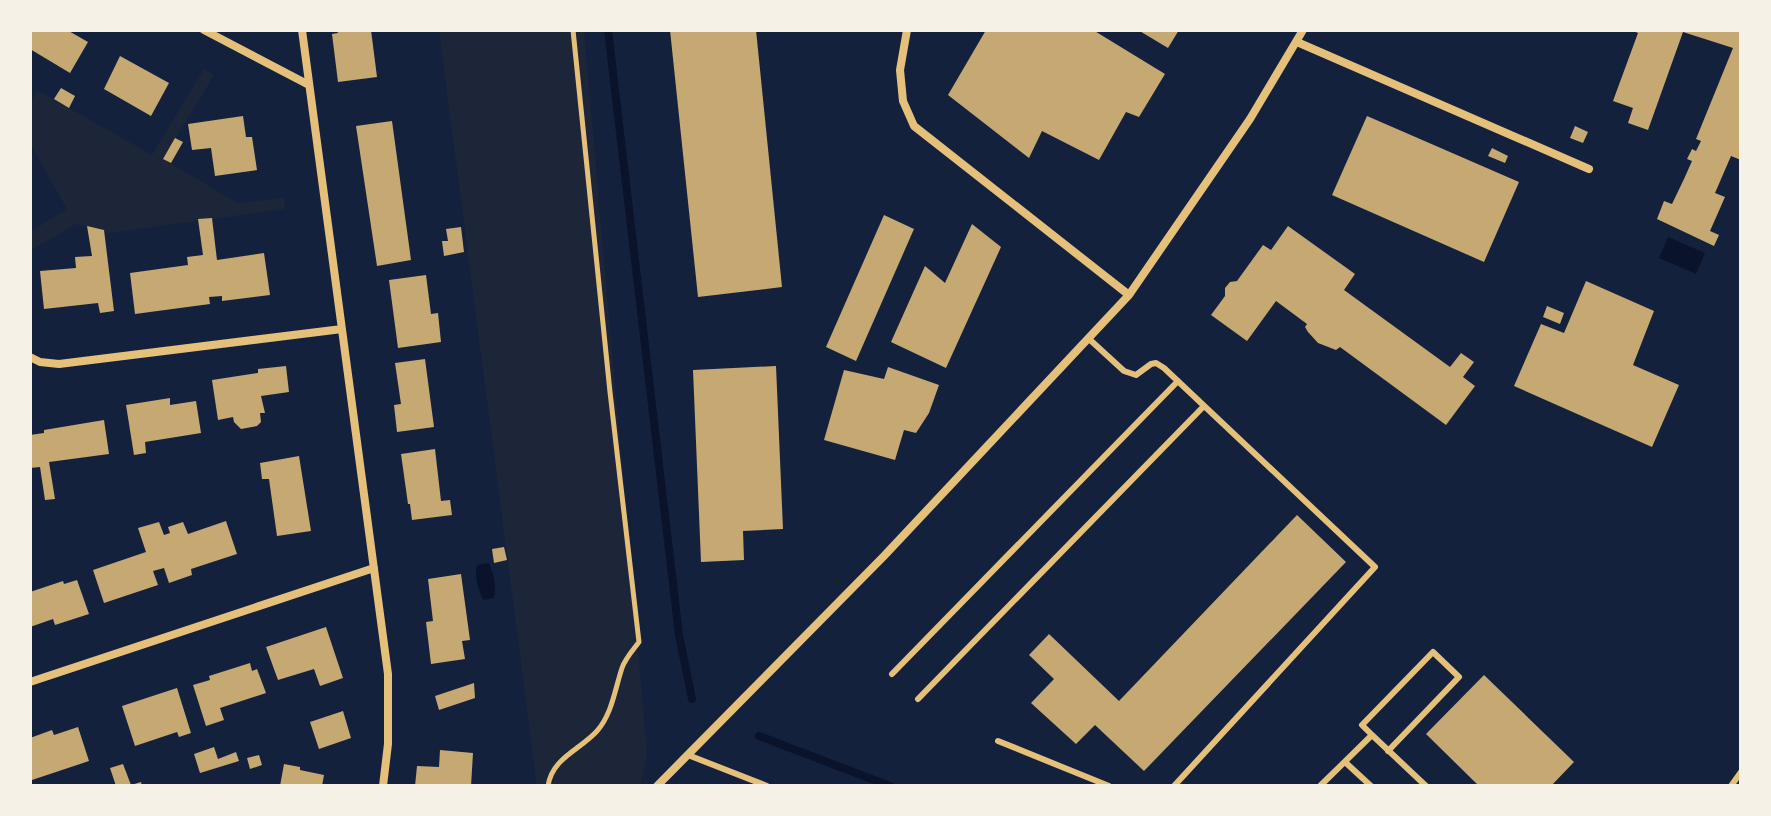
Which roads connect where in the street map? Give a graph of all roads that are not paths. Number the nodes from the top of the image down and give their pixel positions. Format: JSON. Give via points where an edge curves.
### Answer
{"nodes":[{"id":1,"x":204,"y":30,"type":"edge"},
{"id":2,"x":302,"y":30,"type":"edge"},
{"id":3,"x":907,"y":30,"type":"edge"},
{"id":4,"x":1303,"y":30,"type":"edge"},
{"id":5,"x":1297,"y":42,"type":"junction"},
{"id":6,"x":309,"y":85,"type":"junction"},
{"id":7,"x":1589,"y":169,"type":"dead end"},
{"id":8,"x":1129,"y":295,"type":"junction"},
{"id":9,"x":342,"y":329,"type":"junction"},
{"id":10,"x":1088,"y":338,"type":"junction"},
{"id":11,"x":30,"y":357,"type":"edge"},
{"id":12,"x":1178,"y":381,"type":"junction"},
{"id":13,"x":1204,"y":406,"type":"junction"},
{"id":14,"x":374,"y":568,"type":"junction"},
{"id":15,"x":892,"y":674,"type":"dead end"},
{"id":16,"x":30,"y":682,"type":"edge"},
{"id":17,"x":918,"y":699,"type":"dead end"},
{"id":18,"x":1372,"y":735,"type":"junction"},
{"id":19,"x":998,"y":741,"type":"dead end"},
{"id":20,"x":1388,"y":751,"type":"junction"},
{"id":21,"x":688,"y":755,"type":"junction"},
{"id":22,"x":1345,"y":762,"type":"junction"},
{"id":23,"x":1741,"y":772,"type":"edge"},
{"id":24,"x":383,"y":786,"type":"edge"},
{"id":25,"x":657,"y":786,"type":"edge"},
{"id":26,"x":767,"y":786,"type":"edge"},
{"id":27,"x":1109,"y":786,"type":"edge"},
{"id":28,"x":1174,"y":786,"type":"edge"},
{"id":29,"x":1320,"y":786,"type":"edge"},
{"id":30,"x":1371,"y":786,"type":"edge"},
{"id":31,"x":1426,"y":786,"type":"edge"},
{"id":32,"x":1731,"y":786,"type":"edge"}],
"edges":[{"from":1,"to":6,"type":"street"},
{"from":2,"to":6,"type":"street"},
{"from":3,"to":8,"type":"street","via":[[900,70],[903,101],[914,126]]},
{"from":4,"to":5,"type":"street"},
{"from":5,"to":7,"type":"street"},
{"from":5,"to":8,"type":"street"},
{"from":6,"to":9,"type":"street"},
{"from":8,"to":10,"type":"street"},
{"from":9,"to":11,"type":"street","via":[[59,364]]},
{"from":9,"to":14,"type":"street"},
{"from":10,"to":12,"type":"lane","via":[[1130,374],[1156,363]]},
{"from":10,"to":21,"type":"street"},
{"from":12,"to":13,"type":"lane"},
{"from":12,"to":15,"type":"lane"},
{"from":13,"to":17,"type":"lane"},
{"from":13,"to":28,"type":"lane","via":[[1375,567]]},
{"from":14,"to":16,"type":"street"},
{"from":14,"to":24,"type":"street","via":[[388,674]]},
{"from":18,"to":20,"type":"lane"},
{"from":18,"to":20,"type":"lane","via":[[1362,725],[1433,652],[1459,677]]},
{"from":18,"to":22,"type":"lane"},
{"from":19,"to":27,"type":"lane"},
{"from":20,"to":31,"type":"lane"},
{"from":21,"to":25,"type":"street"},
{"from":21,"to":26,"type":"lane"},
{"from":22,"to":29,"type":"lane"},
{"from":22,"to":30,"type":"lane"},
{"from":23,"to":32,"type":"lane"}]}
